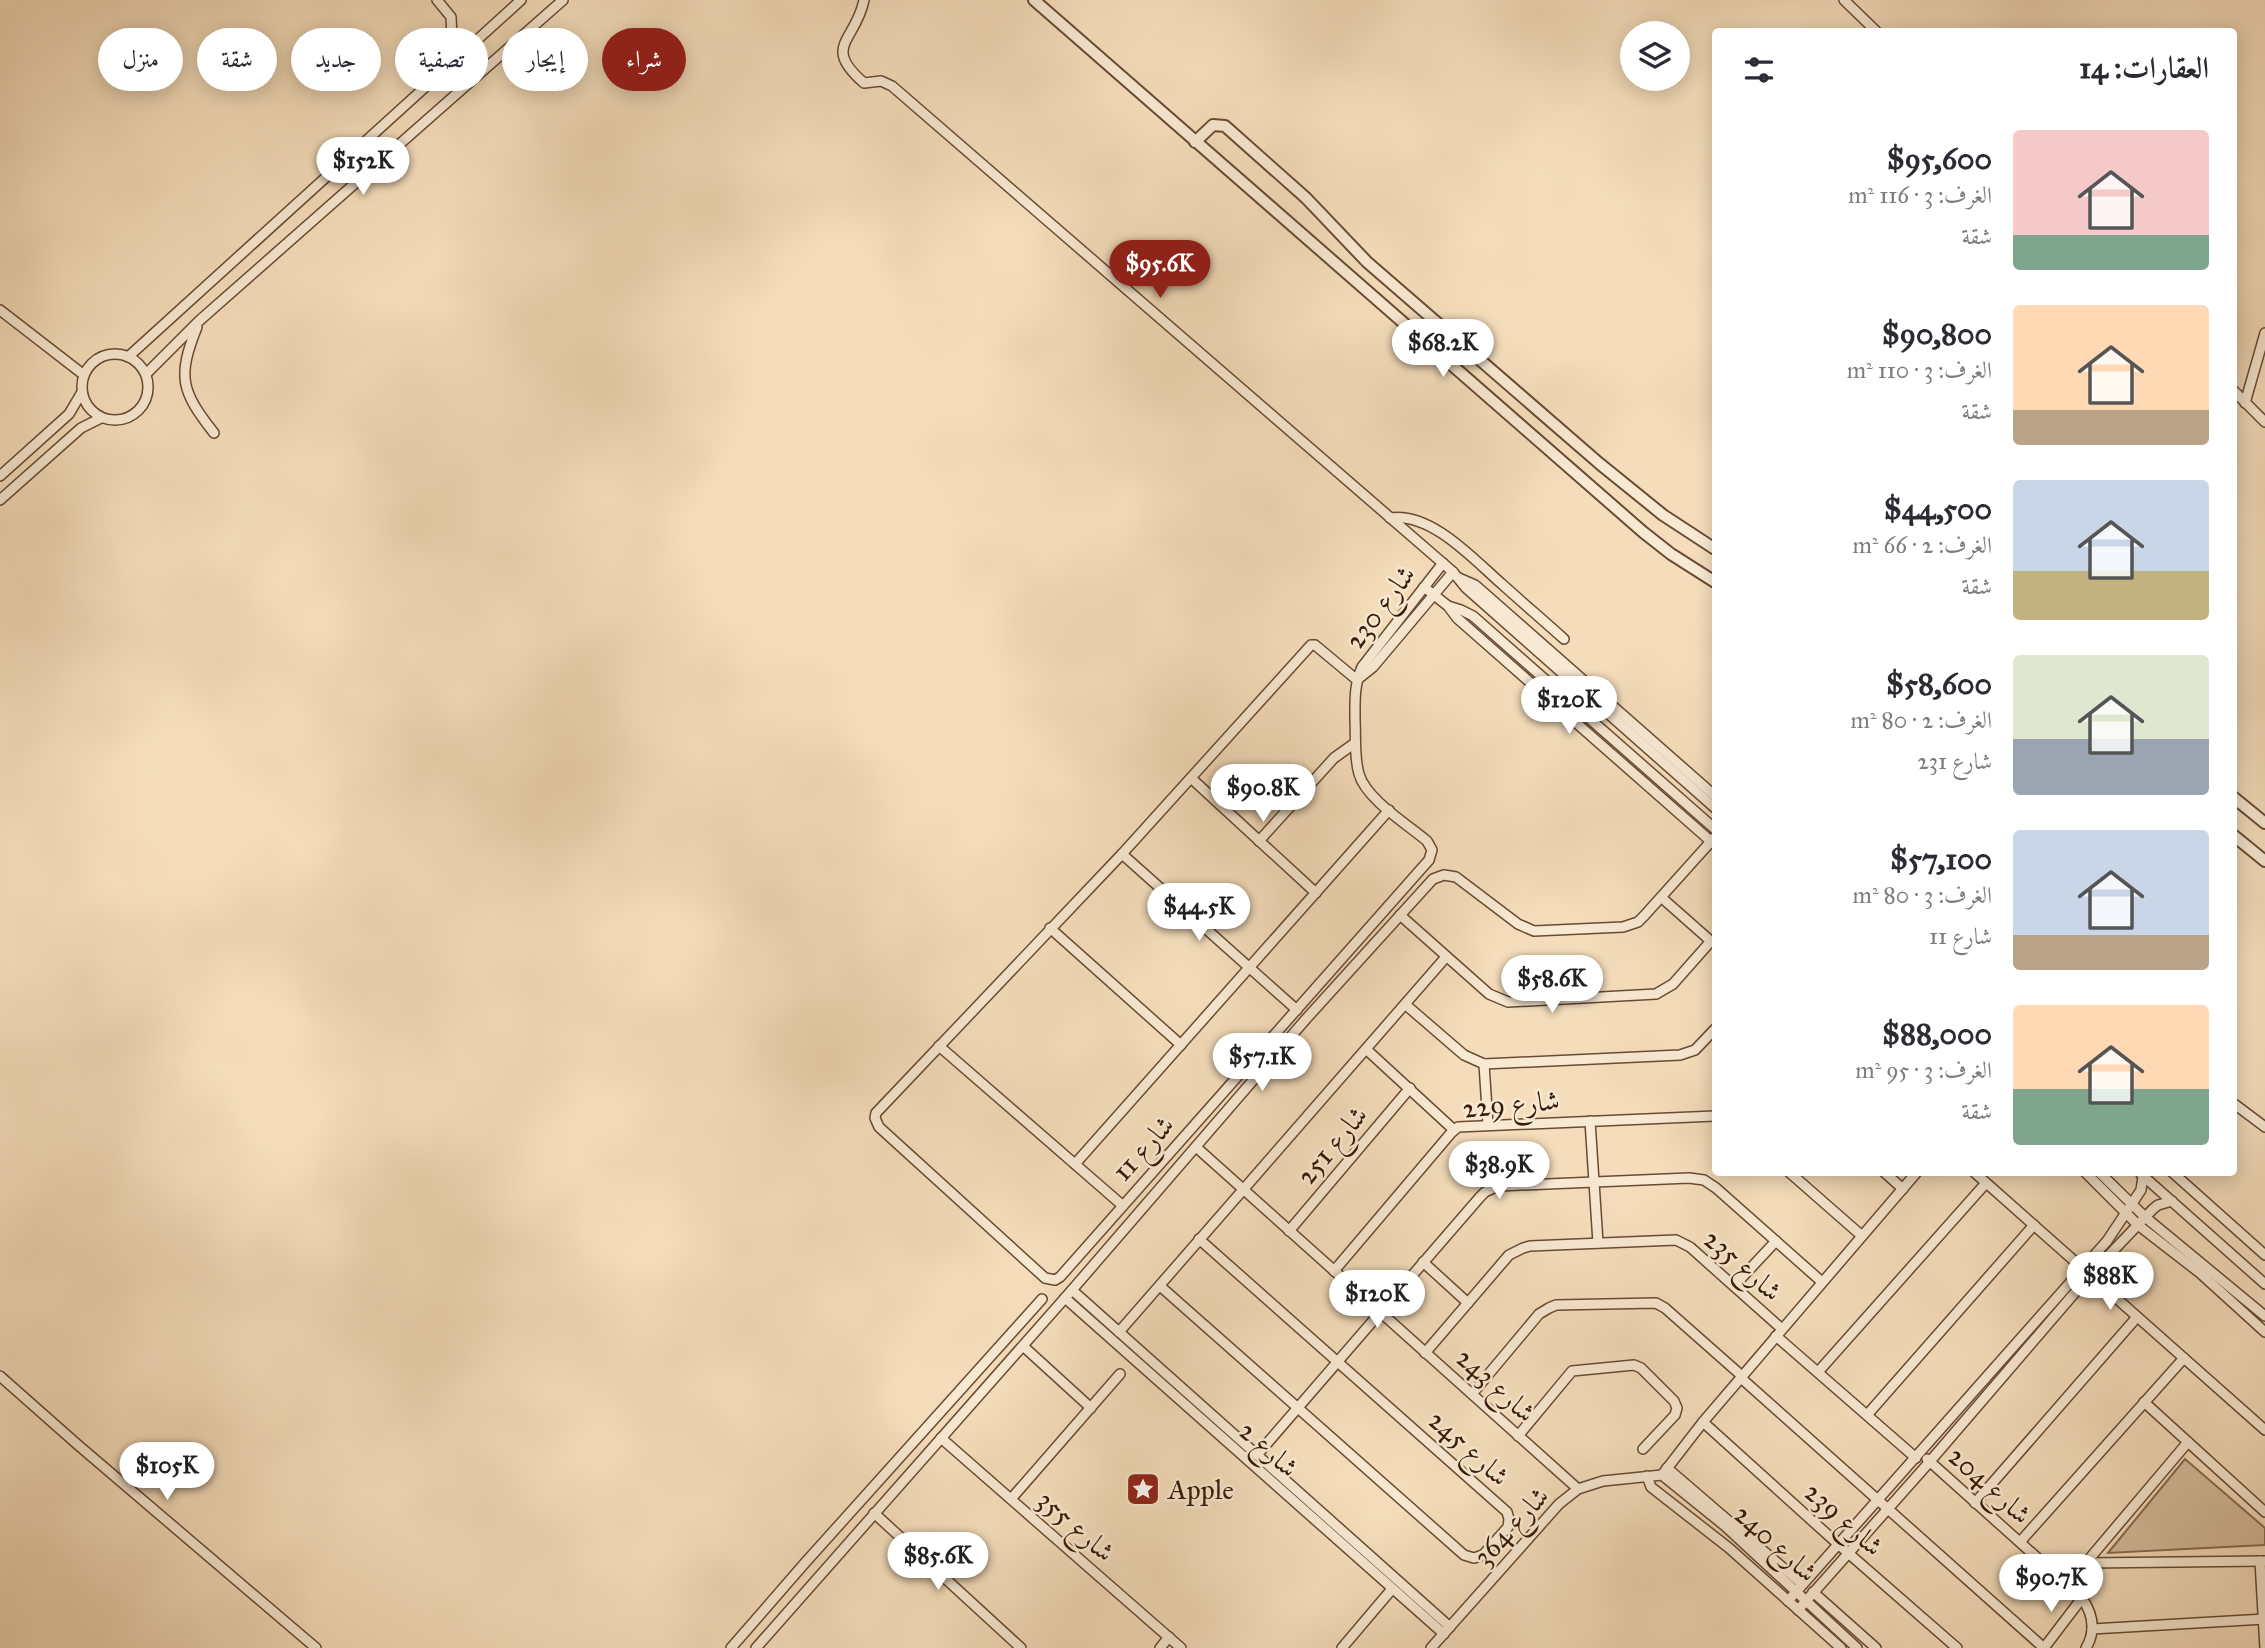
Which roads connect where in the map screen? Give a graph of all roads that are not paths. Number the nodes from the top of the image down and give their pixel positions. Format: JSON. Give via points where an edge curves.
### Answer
{"nodes":[{"id":1,"x":437,"y":0,"type":"edge"},
{"id":2,"x":521,"y":0,"type":"edge"},
{"id":3,"x":563,"y":0,"type":"edge"},
{"id":4,"x":864,"y":0,"type":"edge"},
{"id":5,"x":1034,"y":0,"type":"edge"},
{"id":6,"x":1844,"y":0,"type":"edge"},
{"id":7,"x":452,"y":28,"type":"edge"},
{"id":8,"x":1873,"y":28,"type":"edge"},
{"id":9,"x":488,"y":29,"type":"edge"},
{"id":10,"x":419,"y":91,"type":"edge"},
{"id":11,"x":1195,"y":142,"type":"junction"},
{"id":12,"x":0,"y":310,"type":"edge"},
{"id":13,"x":199,"y":321,"type":"junction"},
{"id":14,"x":2265,"y":334,"type":"edge"},
{"id":15,"x":128,"y":357,"type":"junction"},
{"id":16,"x":84,"y":374,"type":"junction"},
{"id":17,"x":146,"y":374,"type":"junction"},
{"id":18,"x":82,"y":392,"type":"junction"},
{"id":19,"x":2237,"y":394,"type":"edge"},
{"id":20,"x":2245,"y":403,"type":"junction"},
{"id":21,"x":101,"y":418,"type":"junction"},
{"id":22,"x":2265,"y":422,"type":"edge"},
{"id":23,"x":214,"y":433,"type":"dead end"},
{"id":24,"x":0,"y":476,"type":"edge"},
{"id":25,"x":0,"y":500,"type":"edge"},
{"id":26,"x":1390,"y":518,"type":"junction"},
{"id":27,"x":1712,"y":547,"type":"edge"},
{"id":28,"x":1443,"y":563,"type":"junction"},
{"id":29,"x":1456,"y":575,"type":"junction"},
{"id":30,"x":1712,"y":580,"type":"edge"},
{"id":31,"x":1423,"y":587,"type":"junction"},
{"id":32,"x":1433,"y":594,"type":"junction"},
{"id":33,"x":1448,"y":606,"type":"junction"},
{"id":34,"x":1405,"y":620,"type":"junction"},
{"id":35,"x":1564,"y":639,"type":"dead end"},
{"id":36,"x":1560,"y":665,"type":"junction"},
{"id":37,"x":1357,"y":680,"type":"junction"},
{"id":38,"x":1355,"y":743,"type":"junction"},
{"id":39,"x":1191,"y":778,"type":"junction"},
{"id":40,"x":1712,"y":793,"type":"edge"},
{"id":41,"x":2237,"y":800,"type":"edge"},
{"id":42,"x":1712,"y":805,"type":"edge"},
{"id":43,"x":1390,"y":810,"type":"junction"},
{"id":44,"x":2265,"y":822,"type":"edge"},
{"id":45,"x":1712,"y":826,"type":"edge"},
{"id":46,"x":2237,"y":838,"type":"edge"},
{"id":47,"x":1712,"y":840,"type":"edge"},
{"id":48,"x":1259,"y":841,"type":"junction"},
{"id":49,"x":1712,"y":844,"type":"edge"},
{"id":50,"x":1122,"y":854,"type":"junction"},
{"id":51,"x":1429,"y":860,"type":"joint"},
{"id":52,"x":2265,"y":861,"type":"edge"},
{"id":53,"x":1316,"y":892,"type":"junction"},
{"id":54,"x":1662,"y":898,"type":"junction"},
{"id":55,"x":1401,"y":915,"type":"junction"},
{"id":56,"x":1051,"y":928,"type":"junction"},
{"id":57,"x":1712,"y":941,"type":"edge"},
{"id":58,"x":1712,"y":943,"type":"edge"},
{"id":59,"x":1446,"y":957,"type":"junction"},
{"id":60,"x":1249,"y":968,"type":"junction"},
{"id":61,"x":1406,"y":1004,"type":"junction"},
{"id":62,"x":1297,"y":1010,"type":"junction"},
{"id":63,"x":1712,"y":1032,"type":"edge"},
{"id":64,"x":1181,"y":1045,"type":"junction"},
{"id":65,"x":939,"y":1046,"type":"junction"},
{"id":66,"x":1367,"y":1050,"type":"junction"},
{"id":67,"x":1484,"y":1064,"type":"junction"},
{"id":68,"x":1410,"y":1088,"type":"junction"},
{"id":69,"x":2237,"y":1105,"type":"edge"},
{"id":70,"x":1712,"y":1116,"type":"edge"},
{"id":71,"x":1590,"y":1121,"type":"junction"},
{"id":72,"x":1488,"y":1125,"type":"junction"},
{"id":73,"x":2265,"y":1127,"type":"edge"},
{"id":74,"x":1454,"y":1130,"type":"junction"},
{"id":75,"x":1196,"y":1147,"type":"junction"},
{"id":76,"x":1075,"y":1164,"type":"junction"},
{"id":77,"x":1794,"y":1176,"type":"edge"},
{"id":78,"x":1889,"y":1176,"type":"edge"},
{"id":79,"x":1914,"y":1176,"type":"edge"},
{"id":80,"x":1978,"y":1176,"type":"edge"},
{"id":81,"x":2089,"y":1176,"type":"edge"},
{"id":82,"x":2103,"y":1176,"type":"edge"},
{"id":83,"x":2141,"y":1176,"type":"edge"},
{"id":84,"x":2143,"y":1176,"type":"edge"},
{"id":85,"x":2176,"y":1176,"type":"edge"},
{"id":86,"x":1594,"y":1182,"type":"junction"},
{"id":87,"x":1986,"y":1183,"type":"junction"},
{"id":88,"x":1903,"y":1189,"type":"junction"},
{"id":89,"x":1243,"y":1190,"type":"junction"},
{"id":90,"x":2172,"y":1201,"type":"junction"},
{"id":91,"x":2131,"y":1204,"type":"junction"},
{"id":92,"x":1122,"y":1205,"type":"junction"},
{"id":93,"x":2124,"y":1213,"type":"junction"},
{"id":94,"x":2145,"y":1217,"type":"junction"},
{"id":95,"x":2034,"y":1225,"type":"junction"},
{"id":96,"x":2138,"y":1225,"type":"junction"},
{"id":97,"x":1289,"y":1231,"type":"junction"},
{"id":98,"x":1862,"y":1236,"type":"junction"},
{"id":99,"x":1199,"y":1239,"type":"junction"},
{"id":100,"x":1776,"y":1241,"type":"junction"},
{"id":101,"x":1598,"y":1243,"type":"junction"},
{"id":102,"x":2265,"y":1255,"type":"edge"},
{"id":103,"x":1423,"y":1262,"type":"junction"},
{"id":104,"x":2082,"y":1268,"type":"junction"},
{"id":105,"x":1334,"y":1271,"type":"junction"},
{"id":106,"x":2090,"y":1275,"type":"junction"},
{"id":107,"x":1822,"y":1282,"type":"junction"},
{"id":108,"x":2265,"y":1284,"type":"edge"},
{"id":109,"x":1160,"y":1286,"type":"junction"},
{"id":110,"x":1734,"y":1286,"type":"junction"},
{"id":111,"x":1069,"y":1294,"type":"junction"},
{"id":112,"x":1042,"y":1299,"type":"dead end"},
{"id":113,"x":1468,"y":1303,"type":"junction"},
{"id":114,"x":1380,"y":1312,"type":"junction"},
{"id":115,"x":2265,"y":1316,"type":"edge"},
{"id":116,"x":2137,"y":1317,"type":"junction"},
{"id":117,"x":1119,"y":1332,"type":"junction"},
{"id":118,"x":1779,"y":1332,"type":"junction"},
{"id":119,"x":2265,"y":1332,"type":"edge"},
{"id":120,"x":1023,"y":1346,"type":"junction"},
{"id":121,"x":1425,"y":1353,"type":"junction"},
{"id":122,"x":2183,"y":1358,"type":"junction"},
{"id":123,"x":1338,"y":1362,"type":"junction"},
{"id":124,"x":1818,"y":1372,"type":"junction"},
{"id":125,"x":1120,"y":1374,"type":"dead end"},
{"id":126,"x":0,"y":1376,"type":"edge"},
{"id":127,"x":1741,"y":1377,"type":"junction"},
{"id":128,"x":1472,"y":1394,"type":"junction"},
{"id":129,"x":2144,"y":1402,"type":"junction"},
{"id":130,"x":1298,"y":1407,"type":"junction"},
{"id":131,"x":1091,"y":1408,"type":"junction"},
{"id":132,"x":1867,"y":1415,"type":"junction"},
{"id":133,"x":1703,"y":1422,"type":"junction"},
{"id":134,"x":2265,"y":1430,"type":"edge"},
{"id":135,"x":1518,"y":1436,"type":"junction"},
{"id":136,"x":941,"y":1438,"type":"junction"},
{"id":137,"x":2188,"y":1442,"type":"junction"},
{"id":138,"x":1643,"y":1449,"type":"dead end"},
{"id":139,"x":1257,"y":1455,"type":"junction"},
{"id":140,"x":1919,"y":1455,"type":"junction"},
{"id":141,"x":1930,"y":1461,"type":"junction"},
{"id":142,"x":1265,"y":1469,"type":"junction"},
{"id":143,"x":1665,"y":1472,"type":"junction"},
{"id":144,"x":1647,"y":1476,"type":"junction"},
{"id":145,"x":1578,"y":1489,"type":"junction"},
{"id":146,"x":1011,"y":1499,"type":"junction"},
{"id":147,"x":1878,"y":1500,"type":"junction"},
{"id":148,"x":1975,"y":1503,"type":"junction"},
{"id":149,"x":1888,"y":1509,"type":"junction"},
{"id":150,"x":2265,"y":1512,"type":"edge"},
{"id":151,"x":874,"y":1513,"type":"junction"},
{"id":152,"x":2020,"y":1542,"type":"junction"},
{"id":153,"x":1839,"y":1545,"type":"junction"},
{"id":154,"x":1848,"y":1553,"type":"junction"},
{"id":155,"x":2263,"y":1561,"type":"edge"},
{"id":156,"x":2087,"y":1563,"type":"junction"},
{"id":157,"x":2068,"y":1584,"type":"junction"},
{"id":158,"x":1799,"y":1588,"type":"junction"},
{"id":159,"x":1392,"y":1589,"type":"junction"},
{"id":160,"x":1810,"y":1596,"type":"junction"},
{"id":161,"x":2082,"y":1598,"type":"junction"},
{"id":162,"x":1788,"y":1601,"type":"junction"},
{"id":163,"x":1798,"y":1610,"type":"junction"},
{"id":164,"x":2264,"y":1619,"type":"edge"},
{"id":165,"x":2092,"y":1629,"type":"junction"},
{"id":166,"x":1447,"y":1631,"type":"junction"},
{"id":167,"x":1169,"y":1637,"type":"junction"},
{"id":168,"x":316,"y":1648,"type":"edge"},
{"id":169,"x":731,"y":1648,"type":"edge"},
{"id":170,"x":756,"y":1648,"type":"edge"},
{"id":171,"x":1021,"y":1648,"type":"edge"},
{"id":172,"x":1160,"y":1648,"type":"edge"},
{"id":173,"x":1181,"y":1648,"type":"edge"},
{"id":174,"x":1342,"y":1648,"type":"edge"},
{"id":175,"x":1431,"y":1648,"type":"edge"},
{"id":176,"x":1841,"y":1648,"type":"edge"},
{"id":177,"x":1857,"y":1648,"type":"edge"},
{"id":178,"x":1875,"y":1648,"type":"edge"},
{"id":179,"x":1957,"y":1648,"type":"edge"},
{"id":180,"x":2044,"y":1648,"type":"edge"},
{"id":181,"x":2086,"y":1648,"type":"edge"},
{"id":182,"x":2265,"y":1648,"type":"edge"}],
"edges":[{"from":1,"to":7,"type":"street","via":[[452,17]]},
{"from":2,"to":9,"type":"street"},
{"from":3,"to":13,"type":"street"},
{"from":4,"to":26,"type":"street","via":[[842,50],[852,72],[864,83],[881,81],[892,86]]},
{"from":5,"to":11,"type":"street"},
{"from":6,"to":8,"type":"street"},
{"from":10,"to":15,"type":"street"},
{"from":11,"to":27,"type":"street","via":[[1213,125],[1225,127],[1306,198],[1367,262],[1590,455],[1663,515]]},
{"from":11,"to":30,"type":"street","via":[[1643,533]]},
{"from":12,"to":16,"type":"street"},
{"from":13,"to":17,"type":"street"},
{"from":13,"to":23,"type":"street","via":[[184,378],[189,398]]},
{"from":14,"to":20,"type":"street"},
{"from":15,"to":16,"type":"street","via":[[102,356]]},
{"from":15,"to":17,"type":"street"},
{"from":16,"to":18,"type":"street"},
{"from":17,"to":21,"type":"street","via":[[147,395],[137,412],[120,420]]},
{"from":18,"to":21,"type":"street","via":[[88,408]]},
{"from":18,"to":24,"type":"street","via":[[69,414]]},
{"from":19,"to":20,"type":"street"},
{"from":20,"to":22,"type":"street"},
{"from":21,"to":25,"type":"street","via":[[81,428]]},
{"from":26,"to":28,"type":"street"},
{"from":26,"to":35,"type":"street","via":[[1415,520],[1448,537]]},
{"from":28,"to":29,"type":"street"},
{"from":28,"to":31,"type":"street","name":"شارع 230"},
{"from":29,"to":32,"type":"street","name":"شارع 230"},
{"from":29,"to":36,"type":"street","via":[[1475,586]]},
{"from":31,"to":32,"type":"street"},
{"from":31,"to":34,"type":"street","name":"شارع 230"},
{"from":32,"to":33,"type":"street"},
{"from":32,"to":34,"type":"street","name":"شارع 230"},
{"from":33,"to":45,"type":"street","via":[[1473,617]]},
{"from":33,"to":47,"type":"street"},
{"from":34,"to":37,"type":"street","name":"شارع 230","via":[[1373,667]]},
{"from":36,"to":40,"type":"street"},
{"from":36,"to":42,"type":"street"},
{"from":37,"to":38,"type":"street","name":"شارع 230"},
{"from":37,"to":39,"type":"street","via":[[1311,645]]},
{"from":38,"to":43,"type":"street","name":"شارع 230","via":[[1364,786]]},
{"from":38,"to":48,"type":"street","via":[[1327,765]]},
{"from":39,"to":48,"type":"street"},
{"from":39,"to":50,"type":"street"},
{"from":41,"to":44,"type":"street"},
{"from":43,"to":51,"type":"street","name":"شارع 230","via":[[1427,841],[1432,850]]},
{"from":43,"to":53,"type":"street"},
{"from":46,"to":52,"type":"street"},
{"from":48,"to":53,"type":"street"},
{"from":49,"to":54,"type":"street"},
{"from":50,"to":56,"type":"street"},
{"from":50,"to":60,"type":"street"},
{"from":51,"to":62,"type":"street","name":"شارع 11"},
{"from":53,"to":60,"type":"street"},
{"from":54,"to":55,"type":"street","name":"شارع 11","via":[[1631,926],[1534,931],[1456,877],[1444,875],[1433,878]]},
{"from":54,"to":57,"type":"street"},
{"from":55,"to":59,"type":"street"},
{"from":55,"to":75,"type":"street","name":"شارع 11"},
{"from":56,"to":64,"type":"street"},
{"from":56,"to":65,"type":"street"},
{"from":58,"to":59,"type":"street","via":[[1668,988],[1636,996],[1508,1002],[1489,994]]},
{"from":59,"to":61,"type":"street"},
{"from":60,"to":62,"type":"street"},
{"from":60,"to":64,"type":"street"},
{"from":61,"to":66,"type":"street"},
{"from":61,"to":67,"type":"street","via":[[1470,1060]]},
{"from":62,"to":92,"type":"street","name":"شارع 11"},
{"from":63,"to":67,"type":"street","via":[[1695,1050],[1680,1055]]},
{"from":64,"to":76,"type":"street"},
{"from":65,"to":76,"type":"street"},
{"from":65,"to":92,"type":"street","name":"شارع 11","via":[[879,1109],[877,1123],[1042,1275],[1050,1280],[1060,1277]]},
{"from":66,"to":68,"type":"street"},
{"from":66,"to":89,"type":"street"},
{"from":67,"to":72,"type":"street"},
{"from":68,"to":74,"type":"street"},
{"from":68,"to":97,"type":"street","name":"شارع 251"},
{"from":69,"to":73,"type":"street"},
{"from":70,"to":71,"type":"street","name":"شارع 229"},
{"from":71,"to":72,"type":"street","name":"شارع 229"},
{"from":71,"to":86,"type":"street"},
{"from":72,"to":74,"type":"street","name":"شارع 229"},
{"from":74,"to":105,"type":"street","name":"شارع 229"},
{"from":75,"to":89,"type":"street","name":"شارع 243"},
{"from":75,"to":111,"type":"street","name":"شارع 11"},
{"from":76,"to":92,"type":"street"},
{"from":77,"to":98,"type":"street"},
{"from":78,"to":88,"type":"street"},
{"from":79,"to":88,"type":"street"},
{"from":80,"to":87,"type":"street"},
{"from":81,"to":93,"type":"street"},
{"from":82,"to":91,"type":"street"},
{"from":83,"to":91,"type":"street","via":[[2141,1190]]},
{"from":84,"to":90,"type":"street"},
{"from":85,"to":102,"type":"street"},
{"from":86,"to":100,"type":"street","via":[[1704,1180]]},
{"from":86,"to":101,"type":"street"},
{"from":86,"to":103,"type":"street","via":[[1491,1188]]},
{"from":87,"to":95,"type":"street"},
{"from":87,"to":124,"type":"street"},
{"from":88,"to":98,"type":"street"},
{"from":89,"to":97,"type":"street","name":"شارع 243"},
{"from":89,"to":99,"type":"street"},
{"from":90,"to":94,"type":"street","via":[[2158,1205]]},
{"from":90,"to":108,"type":"street"},
{"from":91,"to":93,"type":"street"},
{"from":91,"to":94,"type":"street"},
{"from":93,"to":96,"type":"street"},
{"from":93,"to":104,"type":"street"},
{"from":94,"to":96,"type":"street"},
{"from":94,"to":115,"type":"street"},
{"from":95,"to":104,"type":"street"},
{"from":95,"to":132,"type":"street"},
{"from":96,"to":106,"type":"street"},
{"from":96,"to":119,"type":"street"},
{"from":97,"to":105,"type":"street","name":"شارع 243"},
{"from":98,"to":107,"type":"street"},
{"from":99,"to":109,"type":"street"},
{"from":99,"to":123,"type":"street","name":"شارع 245"},
{"from":100,"to":107,"type":"street"},
{"from":100,"to":110,"type":"street"},
{"from":101,"to":110,"type":"street","name":"شارع 235","via":[[1676,1240]]},
{"from":101,"to":113,"type":"street","name":"شارع 235","via":[[1530,1246],[1516,1251]]},
{"from":103,"to":113,"type":"street"},
{"from":103,"to":114,"type":"street"},
{"from":104,"to":106,"type":"street"},
{"from":104,"to":140,"type":"street"},
{"from":105,"to":114,"type":"street","name":"شارع 243"},
{"from":106,"to":116,"type":"street"},
{"from":106,"to":141,"type":"street"},
{"from":107,"to":118,"type":"street"},
{"from":109,"to":117,"type":"street"},
{"from":109,"to":130,"type":"street","name":"شارع 245"},
{"from":110,"to":118,"type":"street","name":"شارع 235"},
{"from":111,"to":117,"type":"street","name":"شارع 2"},
{"from":111,"to":120,"type":"street","name":"شارع 11"},
{"from":111,"to":142,"type":"street","name":"شارع 2"},
{"from":112,"to":169,"type":"street"},
{"from":113,"to":121,"type":"street","name":"شارع 235"},
{"from":114,"to":121,"type":"street","name":"شارع 243"},
{"from":114,"to":123,"type":"street"},
{"from":116,"to":122,"type":"street"},
{"from":116,"to":148,"type":"street"},
{"from":117,"to":139,"type":"street","name":"شارع 2"},
{"from":118,"to":124,"type":"street","name":"شارع 235"},
{"from":118,"to":127,"type":"street"},
{"from":120,"to":131,"type":"street"},
{"from":120,"to":136,"type":"street","name":"شارع 11"},
{"from":121,"to":128,"type":"street","name":"شارع 243"},
{"from":122,"to":129,"type":"street"},
{"from":122,"to":134,"type":"street"},
{"from":123,"to":130,"type":"street"},
{"from":123,"to":130,"type":"street","name":"شارع 245","via":[[1507,1512],[1508,1527],[1483,1555],[1464,1555]]},
{"from":124,"to":132,"type":"street","name":"شارع 235"},
{"from":125,"to":131,"type":"street"},
{"from":126,"to":168,"type":"street"},
{"from":127,"to":128,"type":"street","via":[[1656,1303],[1556,1306],[1539,1314]]},
{"from":127,"to":133,"type":"street"},
{"from":127,"to":147,"type":"street"},
{"from":128,"to":135,"type":"street","name":"شارع 243"},
{"from":129,"to":137,"type":"street"},
{"from":129,"to":152,"type":"street"},
{"from":130,"to":139,"type":"street"},
{"from":131,"to":146,"type":"street"},
{"from":132,"to":140,"type":"street","name":"شارع 204"},
{"from":133,"to":143,"type":"street"},
{"from":133,"to":153,"type":"street","name":"شارع 239"},
{"from":135,"to":138,"type":"street","via":[[1572,1371],[1634,1365],[1677,1408]]},
{"from":135,"to":145,"type":"street","name":"شارع 243"},
{"from":136,"to":146,"type":"street","name":"شارع 355"},
{"from":136,"to":151,"type":"street","name":"شارع 11"},
{"from":137,"to":150,"type":"street"},
{"from":137,"to":156,"type":"street"},
{"from":139,"to":142,"type":"street","name":"شارع 2"},
{"from":140,"to":141,"type":"street","name":"شارع 204"},
{"from":140,"to":147,"type":"street"},
{"from":141,"to":148,"type":"street","name":"شارع 204"},
{"from":141,"to":149,"type":"street"},
{"from":142,"to":159,"type":"street","name":"شارع 2"},
{"from":142,"to":166,"type":"street","name":"شارع 2"},
{"from":143,"to":144,"type":"street","name":"شارع 364"},
{"from":143,"to":158,"type":"street","name":"شارع 240"},
{"from":144,"to":145,"type":"street","name":"شارع 364"},
{"from":144,"to":162,"type":"street","via":[[1651,1486]]},
{"from":145,"to":166,"type":"street","name":"شارع 364","via":[[1559,1504]]},
{"from":146,"to":167,"type":"street","name":"شارع 355"},
{"from":147,"to":149,"type":"street"},
{"from":147,"to":153,"type":"street"},
{"from":148,"to":152,"type":"street","name":"شارع 204"},
{"from":149,"to":154,"type":"street"},
{"from":149,"to":180,"type":"street"},
{"from":151,"to":170,"type":"street","name":"شارع 11"},
{"from":151,"to":171,"type":"street"},
{"from":152,"to":157,"type":"street","name":"شارع 204"},
{"from":153,"to":154,"type":"street","name":"شارع 239"},
{"from":153,"to":158,"type":"street"},
{"from":154,"to":160,"type":"street"},
{"from":154,"to":179,"type":"street","name":"شارع 239"},
{"from":155,"to":156,"type":"street"},
{"from":155,"to":164,"type":"street"},
{"from":156,"to":157,"type":"street"},
{"from":157,"to":161,"type":"street","name":"شارع 204"},
{"from":158,"to":160,"type":"street","name":"شارع 240"},
{"from":158,"to":162,"type":"street"},
{"from":159,"to":166,"type":"street","name":"شارع 2"},
{"from":159,"to":174,"type":"street"},
{"from":160,"to":163,"type":"street"},
{"from":160,"to":177,"type":"street","name":"شارع 240"},
{"from":160,"to":178,"type":"street"},
{"from":161,"to":165,"type":"street","name":"شارع 204"},
{"from":161,"to":180,"type":"street"},
{"from":162,"to":163,"type":"street"},
{"from":163,"to":176,"type":"street"},
{"from":164,"to":165,"type":"street"},
{"from":164,"to":182,"type":"street"},
{"from":165,"to":181,"type":"street"},
{"from":166,"to":175,"type":"street","name":"شارع 364"},
{"from":167,"to":172,"type":"street"},
{"from":167,"to":173,"type":"street","name":"شارع 355"}]}
